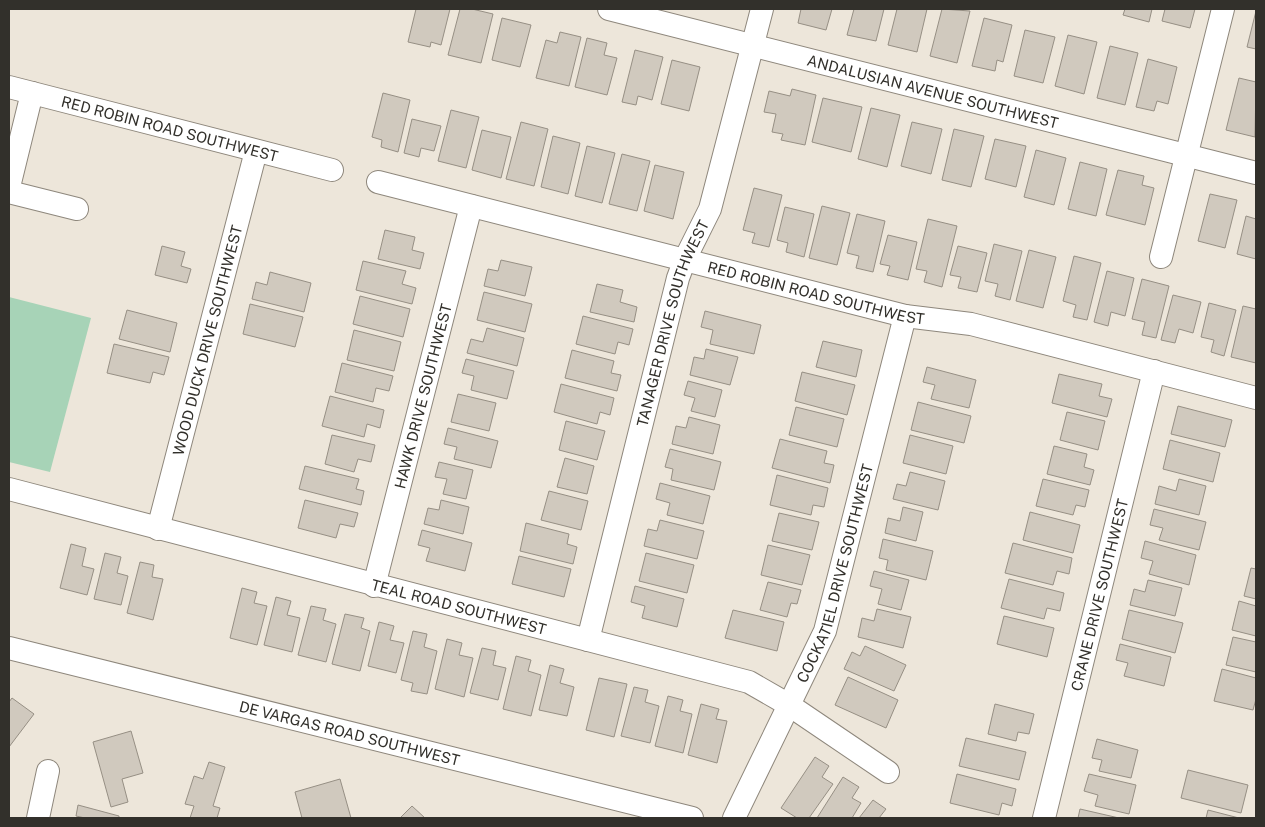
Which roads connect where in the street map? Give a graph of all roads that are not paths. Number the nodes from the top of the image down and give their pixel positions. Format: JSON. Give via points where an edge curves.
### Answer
{"nodes":[{"id":1,"x":609,"y":9,"type":"edge"},
{"id":2,"x":762,"y":9,"type":"edge"},
{"id":3,"x":1224,"y":9,"type":"edge"},
{"id":4,"x":752,"y":46,"type":"junction"},
{"id":5,"x":9,"y":87,"type":"edge"},
{"id":6,"x":32,"y":93,"type":"junction"},
{"id":7,"x":256,"y":151,"type":"junction"},
{"id":8,"x":1186,"y":156,"type":"junction"},
{"id":9,"x":332,"y":170,"type":"dead end"},
{"id":10,"x":1256,"y":173,"type":"edge"},
{"id":11,"x":378,"y":182,"type":"dead end"},
{"id":12,"x":9,"y":187,"type":"edge"},
{"id":13,"x":9,"y":192,"type":"edge"},
{"id":14,"x":470,"y":206,"type":"junction"},
{"id":15,"x":78,"y":209,"type":"dead end"},
{"id":16,"x":1161,"y":257,"type":"dead end"},
{"id":17,"x":685,"y":259,"type":"junction"},
{"id":18,"x":905,"y":316,"type":"junction"},
{"id":19,"x":1154,"y":372,"type":"junction"},
{"id":20,"x":1256,"y":398,"type":"edge"},
{"id":21,"x":9,"y":489,"type":"edge"},
{"id":22,"x":158,"y":529,"type":"junction"},
{"id":23,"x":374,"y":586,"type":"junction"},
{"id":24,"x":588,"y":640,"type":"junction"},
{"id":25,"x":9,"y":648,"type":"edge"},
{"id":26,"x":789,"y":705,"type":"junction"},
{"id":27,"x":48,"y":771,"type":"dead end"},
{"id":28,"x":888,"y":772,"type":"dead end"},
{"id":29,"x":38,"y":818,"type":"edge"},
{"id":30,"x":692,"y":818,"type":"edge"},
{"id":31,"x":734,"y":818,"type":"edge"},
{"id":32,"x":1044,"y":818,"type":"edge"}],
"edges":[{"from":1,"to":4,"type":"street","name":"ANDALUSIAN AVENUE SOUTHWEST"},
{"from":2,"to":4,"type":"street","name":"TANAGER DRIVE SOUTHWEST"},
{"from":3,"to":8,"type":"street"},
{"from":4,"to":8,"type":"street","name":"ANDALUSIAN AVENUE SOUTHWEST"},
{"from":4,"to":17,"type":"street","name":"TANAGER DRIVE SOUTHWEST","via":[[710,209]]},
{"from":5,"to":6,"type":"street","name":"RED ROBIN ROAD SOUTHWEST"},
{"from":6,"to":7,"type":"street","name":"RED ROBIN ROAD SOUTHWEST"},
{"from":6,"to":12,"type":"street"},
{"from":7,"to":9,"type":"street","name":"RED ROBIN ROAD SOUTHWEST"},
{"from":7,"to":22,"type":"street","name":"WOOD DUCK DRIVE SOUTHWEST"},
{"from":8,"to":10,"type":"street","name":"ANDALUSIAN AVENUE SOUTHWEST"},
{"from":8,"to":16,"type":"street"},
{"from":11,"to":14,"type":"street","name":"RED ROBIN ROAD SOUTHWEST"},
{"from":13,"to":15,"type":"street"},
{"from":14,"to":17,"type":"street","name":"RED ROBIN ROAD SOUTHWEST"},
{"from":14,"to":23,"type":"street","name":"HAWK DRIVE SOUTHWEST"},
{"from":17,"to":18,"type":"street","name":"RED ROBIN ROAD SOUTHWEST"},
{"from":17,"to":24,"type":"street","name":"TANAGER DRIVE SOUTHWEST"},
{"from":18,"to":19,"type":"street","name":"RED ROBIN ROAD SOUTHWEST","via":[[971,324]]},
{"from":18,"to":26,"type":"street","name":"COCKATIEL DRIVE SOUTHWEST","via":[[824,631]]},
{"from":19,"to":20,"type":"street","name":"RED ROBIN ROAD SOUTHWEST"},
{"from":19,"to":32,"type":"street","name":"CRANE DRIVE SOUTHWEST"},
{"from":21,"to":22,"type":"street","name":"TEAL ROAD SOUTHWEST"},
{"from":22,"to":23,"type":"street","name":"TEAL ROAD SOUTHWEST"},
{"from":23,"to":24,"type":"street","name":"TEAL ROAD SOUTHWEST"},
{"from":24,"to":26,"type":"street","name":"TEAL ROAD SOUTHWEST","via":[[749,682]]},
{"from":25,"to":30,"type":"street","name":"DE VARGAS ROAD SOUTHWEST"},
{"from":26,"to":28,"type":"street","name":"TEAL ROAD SOUTHWEST"},
{"from":26,"to":31,"type":"street","name":"COCKATIEL DRIVE SOUTHWEST"},
{"from":27,"to":29,"type":"street"}]}
